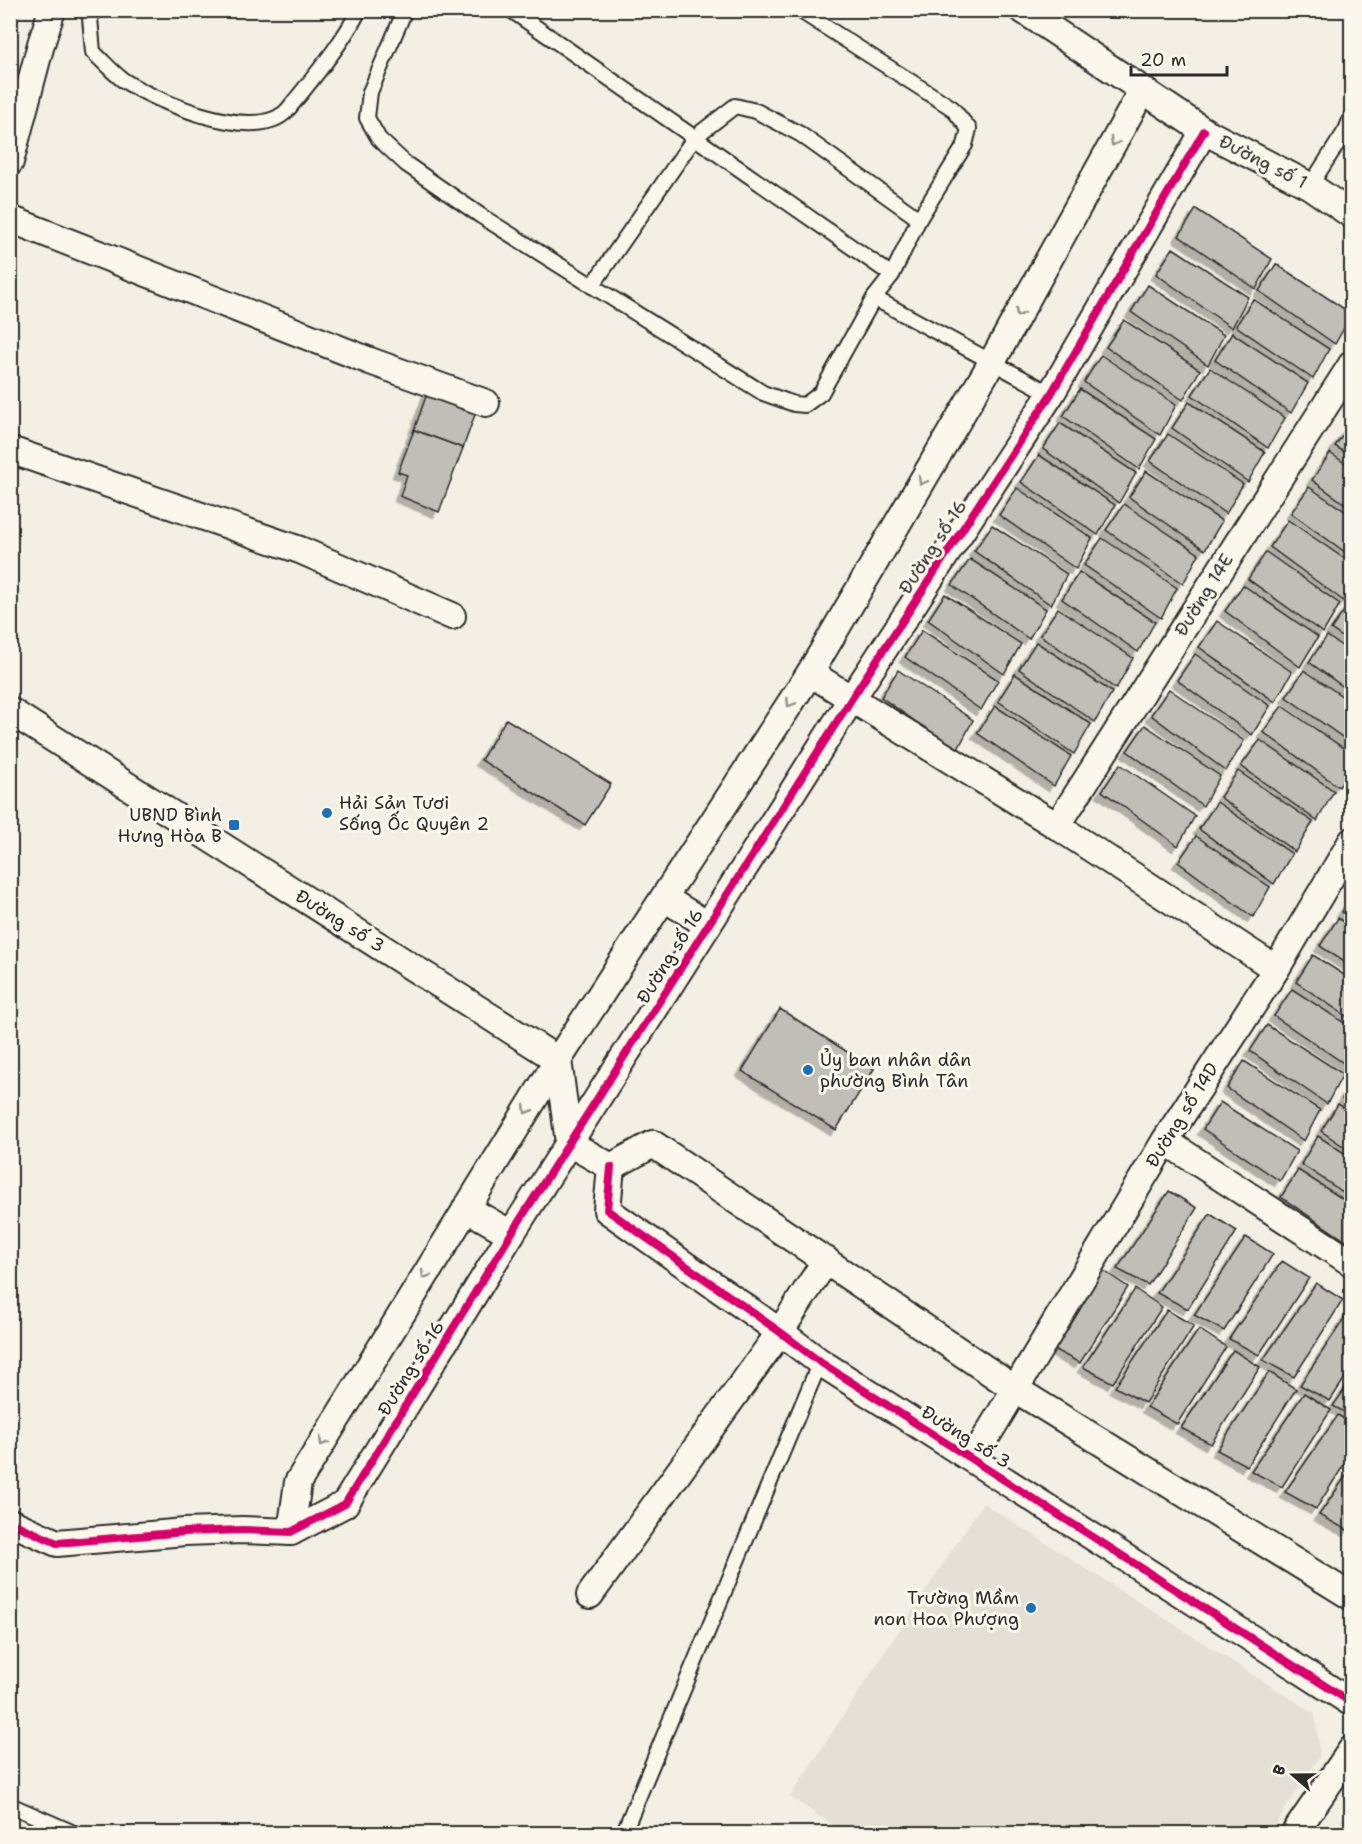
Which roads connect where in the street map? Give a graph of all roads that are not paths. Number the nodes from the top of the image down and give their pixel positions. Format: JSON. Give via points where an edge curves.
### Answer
{"nodes":[{"id":1,"x":52,"y":10,"type":"edge"},
{"id":2,"x":95,"y":10,"type":"edge"},
{"id":3,"x":359,"y":10,"type":"edge"},
{"id":4,"x":405,"y":10,"type":"edge"},
{"id":5,"x":511,"y":10,"type":"edge"},
{"id":6,"x":799,"y":10,"type":"edge"},
{"id":7,"x":1023,"y":10,"type":"edge"},
{"id":8,"x":1142,"y":91,"type":"junction"},
{"id":9,"x":1352,"y":115,"type":"edge"},
{"id":10,"x":1204,"y":131,"type":"junction"},
{"id":11,"x":695,"y":137,"type":"junction"},
{"id":12,"x":10,"y":162,"type":"edge"},
{"id":13,"x":1310,"y":186,"type":"junction"},
{"id":14,"x":1352,"y":215,"type":"edge"},
{"id":15,"x":10,"y":219,"type":"edge"},
{"id":16,"x":919,"y":219,"type":"junction"},
{"id":17,"x":892,"y":275,"type":"junction"},
{"id":18,"x":592,"y":286,"type":"junction"},
{"id":19,"x":874,"y":298,"type":"junction"},
{"id":20,"x":992,"y":362,"type":"junction"},
{"id":21,"x":1352,"y":364,"type":"edge"},
{"id":22,"x":1051,"y":394,"type":"junction"},
{"id":23,"x":486,"y":403,"type":"dead end"},
{"id":24,"x":10,"y":450,"type":"edge"},
{"id":25,"x":452,"y":616,"type":"dead end"},
{"id":26,"x":810,"y":673,"type":"junction"},
{"id":27,"x":852,"y":698,"type":"junction"},
{"id":28,"x":10,"y":711,"type":"edge"},
{"id":29,"x":1057,"y":826,"type":"junction"},
{"id":30,"x":1352,"y":841,"type":"edge"},
{"id":31,"x":664,"y":898,"type":"junction"},
{"id":32,"x":708,"y":925,"type":"junction"},
{"id":33,"x":1276,"y":969,"type":"junction"},
{"id":34,"x":558,"y":1060,"type":"junction"},
{"id":35,"x":1165,"y":1141,"type":"junction"},
{"id":36,"x":569,"y":1143,"type":"junction"},
{"id":37,"x":610,"y":1167,"type":"junction"},
{"id":38,"x":466,"y":1208,"type":"junction"},
{"id":39,"x":511,"y":1234,"type":"junction"},
{"id":40,"x":826,"y":1260,"type":"junction"},
{"id":41,"x":1352,"y":1263,"type":"edge"},
{"id":42,"x":780,"y":1332,"type":"junction"},
{"id":43,"x":820,"y":1362,"type":"junction"},
{"id":44,"x":1015,"y":1389,"type":"junction"},
{"id":45,"x":973,"y":1459,"type":"junction"},
{"id":46,"x":10,"y":1522,"type":"edge"},
{"id":47,"x":291,"y":1532,"type":"junction"},
{"id":48,"x":590,"y":1595,"type":"dead end"},
{"id":49,"x":1352,"y":1597,"type":"edge"},
{"id":50,"x":1352,"y":1703,"type":"edge"},
{"id":51,"x":1352,"y":1749,"type":"edge"},
{"id":52,"x":10,"y":1805,"type":"edge"},
{"id":53,"x":76,"y":1833,"type":"edge"},
{"id":54,"x":623,"y":1833,"type":"edge"},
{"id":55,"x":1294,"y":1833,"type":"edge"}],
"edges":[{"from":1,"to":12,"type":"street"},
{"from":2,"to":3,"type":"lane","via":[[90,18],[93,52],[122,79],[160,101],[190,112],[246,123],[269,121],[283,114],[316,75]]},
{"from":4,"to":18,"type":"lane","via":[[370,92],[367,118],[379,139],[406,164],[481,216]]},
{"from":5,"to":11,"type":"lane"},
{"from":6,"to":16,"type":"lane","via":[[952,108],[969,129],[965,145]]},
{"from":7,"to":8,"type":"street","name":"Đường số 1"},
{"from":8,"to":10,"type":"street","name":"Đường số 1"},
{"from":8,"to":20,"type":"street","name":"Đường số 16","one_way":true},
{"from":9,"to":13,"type":"lane"},
{"from":10,"to":13,"type":"street","name":"Đường số 1"},
{"from":10,"to":22,"type":"street","name":"Đường số 16"},
{"from":11,"to":16,"type":"lane","via":[[735,106],[756,111],[800,134]]},
{"from":11,"to":17,"type":"lane"},
{"from":11,"to":18,"type":"lane"},
{"from":13,"to":14,"type":"street","name":"Đường số 1"},
{"from":15,"to":23,"type":"street"},
{"from":16,"to":17,"type":"lane"},
{"from":17,"to":19,"type":"lane"},
{"from":18,"to":19,"type":"lane","via":[[763,393],[805,405],[821,393]]},
{"from":19,"to":20,"type":"lane"},
{"from":20,"to":22,"type":"lane"},
{"from":20,"to":26,"type":"street","name":"Đường số 16","one_way":true},
{"from":21,"to":29,"type":"street","name":"Đường 14E"},
{"from":22,"to":27,"type":"street","name":"Đường số 16"},
{"from":24,"to":25,"type":"street","via":[[300,550]]},
{"from":26,"to":27,"type":"street"},
{"from":26,"to":31,"type":"street","name":"Đường số 16","one_way":true},
{"from":27,"to":29,"type":"street"},
{"from":27,"to":32,"type":"street","name":"Đường số 16"},
{"from":28,"to":34,"type":"street","name":"Đường số 3"},
{"from":29,"to":33,"type":"street"},
{"from":30,"to":33,"type":"street","name":"Đường số 14D"},
{"from":31,"to":32,"type":"street"},
{"from":31,"to":34,"type":"street","name":"Đường số 16"},
{"from":32,"to":36,"type":"street","name":"Đường số 16"},
{"from":33,"to":35,"type":"street","name":"Đường số 14D"},
{"from":34,"to":36,"type":"street"},
{"from":34,"to":38,"type":"street","name":"Đường số 16","one_way":true},
{"from":35,"to":41,"type":"street"},
{"from":35,"to":44,"type":"street","name":"Đường số 14D"},
{"from":36,"to":37,"type":"street"},
{"from":36,"to":39,"type":"street","name":"Đường số 16"},
{"from":37,"to":40,"type":"street","via":[[653,1144]]},
{"from":37,"to":42,"type":"street","name":"Đường số 3","via":[[607,1210]]},
{"from":38,"to":39,"type":"street"},
{"from":38,"to":47,"type":"street","name":"Đường số 16","one_way":true,"via":[[298,1482]]},
{"from":39,"to":47,"type":"street","name":"Đường số 16","via":[[345,1504]]},
{"from":40,"to":42,"type":"street"},
{"from":40,"to":44,"type":"street"},
{"from":42,"to":43,"type":"street","name":"Đường số 3"},
{"from":42,"to":48,"type":"street"},
{"from":43,"to":45,"type":"street","name":"Đường số 3"},
{"from":43,"to":54,"type":"lane"},
{"from":44,"to":45,"type":"street","name":"Đường số 14D"},
{"from":44,"to":49,"type":"street"},
{"from":45,"to":50,"type":"street","name":"Đường số 3"},
{"from":46,"to":47,"type":"street","name":"Đường số 16","via":[[57,1543],[185,1532]]},
{"from":51,"to":55,"type":"street"},
{"from":52,"to":53,"type":"lane"}]}
